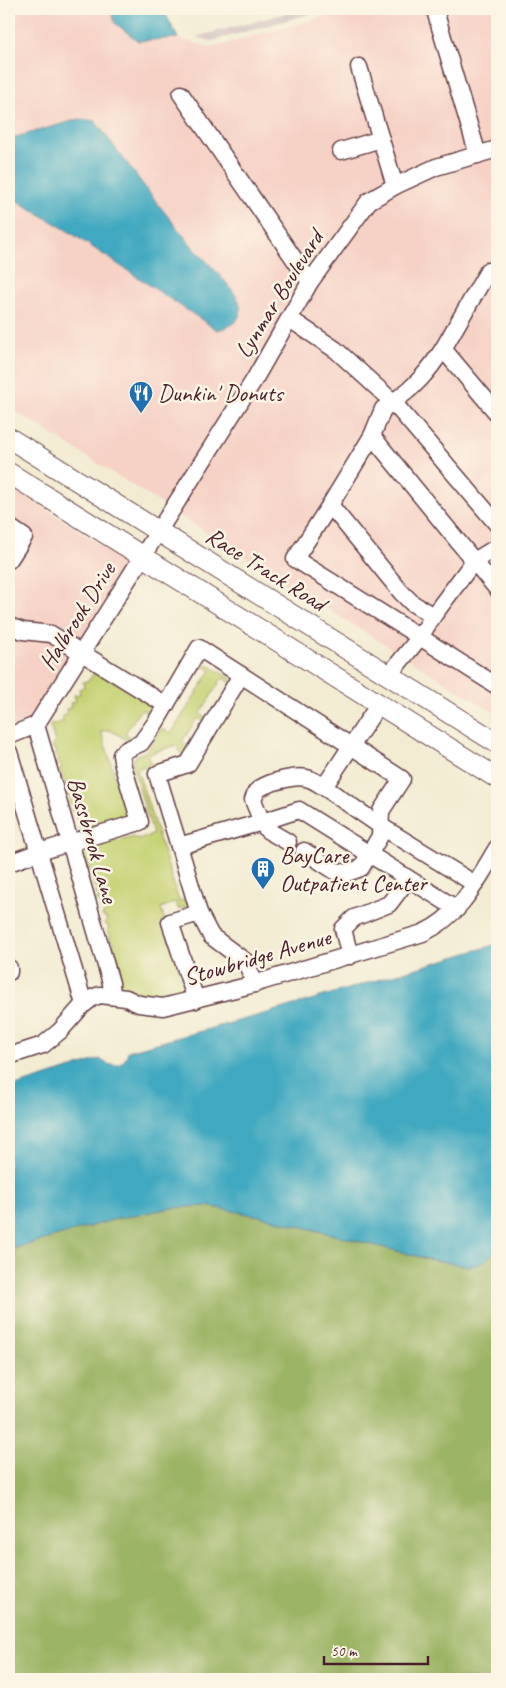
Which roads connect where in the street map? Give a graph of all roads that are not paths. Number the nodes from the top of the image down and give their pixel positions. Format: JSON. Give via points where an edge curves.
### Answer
{"nodes":[{"id":1,"x":436,"y":14,"type":"dead end"},
{"id":2,"x":359,"y":67,"type":"dead end"},
{"id":3,"x":181,"y":94,"type":"dead end"},
{"id":4,"x":381,"y":139,"type":"junction"},
{"id":5,"x":497,"y":150,"type":"edge"},
{"id":6,"x":341,"y":151,"type":"dead end"},
{"id":7,"x":478,"y":155,"type":"junction"},
{"id":8,"x":395,"y":186,"type":"junction"},
{"id":9,"x":497,"y":273,"type":"edge"},
{"id":10,"x":310,"y":282,"type":"junction"},
{"id":11,"x":290,"y":319,"type":"junction"},
{"id":12,"x":443,"y":349,"type":"junction"},
{"id":13,"x":393,"y":402,"type":"junction"},
{"id":14,"x":497,"y":413,"type":"edge"},
{"id":15,"x":372,"y":436,"type":"junction"},
{"id":16,"x":9,"y":438,"type":"edge"},
{"id":17,"x":9,"y":473,"type":"edge"},
{"id":18,"x":330,"y":504,"type":"junction"},
{"id":19,"x":497,"y":524,"type":"edge"},
{"id":20,"x":9,"y":527,"type":"edge"},
{"id":21,"x":158,"y":531,"type":"junction"},
{"id":22,"x":497,"y":547,"type":"edge"},
{"id":23,"x":142,"y":556,"type":"junction"},
{"id":24,"x":9,"y":560,"type":"edge"},
{"id":25,"x":474,"y":561,"type":"junction"},
{"id":26,"x":497,"y":589,"type":"edge"},
{"id":27,"x":433,"y":616,"type":"junction"},
{"id":28,"x":9,"y":626,"type":"edge"},
{"id":29,"x":420,"y":637,"type":"junction"},
{"id":30,"x":81,"y":652,"type":"junction"},
{"id":31,"x":241,"y":675,"type":"junction"},
{"id":32,"x":389,"y":675,"type":"junction"},
{"id":33,"x":497,"y":686,"type":"edge"},
{"id":34,"x":378,"y":704,"type":"junction"},
{"id":35,"x":166,"y":705,"type":"junction"},
{"id":36,"x":36,"y":725,"type":"junction"},
{"id":37,"x":9,"y":736,"type":"edge"},
{"id":38,"x":497,"y":743,"type":"edge"},
{"id":39,"x":351,"y":745,"type":"junction"},
{"id":40,"x":9,"y":752,"type":"edge"},
{"id":41,"x":497,"y":778,"type":"edge"},
{"id":42,"x":324,"y":787,"type":"junction"},
{"id":43,"x":262,"y":822,"type":"junction"},
{"id":44,"x":379,"y":824,"type":"junction"},
{"id":45,"x":288,"y":842,"type":"dead end"},
{"id":46,"x":70,"y":843,"type":"junction"},
{"id":47,"x":179,"y":846,"type":"junction"},
{"id":48,"x":497,"y":848,"type":"edge"},
{"id":49,"x":39,"y":852,"type":"junction"},
{"id":50,"x":304,"y":852,"type":"dead end"},
{"id":51,"x":370,"y":855,"type":"junction"},
{"id":52,"x":9,"y":863,"type":"edge"},
{"id":53,"x":408,"y":879,"type":"junction"},
{"id":54,"x":475,"y":884,"type":"junction"},
{"id":55,"x":457,"y":910,"type":"junction"},
{"id":56,"x":199,"y":913,"type":"junction"},
{"id":57,"x":350,"y":956,"type":"junction"},
{"id":58,"x":254,"y":984,"type":"junction"},
{"id":59,"x":112,"y":996,"type":"junction"},
{"id":60,"x":196,"y":1000,"type":"junction"},
{"id":61,"x":84,"y":1004,"type":"junction"},
{"id":62,"x":9,"y":1056,"type":"edge"}],
"edges":[{"from":1,"to":7,"type":"street"},
{"from":2,"to":4,"type":"street"},
{"from":3,"to":10,"type":"street"},
{"from":4,"to":6,"type":"street"},
{"from":4,"to":8,"type":"street"},
{"from":5,"to":7,"type":"street","name":"Lynmar Boulevard"},
{"from":7,"to":8,"type":"street","name":"Lynmar Boulevard","via":[[436,167]]},
{"from":8,"to":10,"type":"street","name":"Lynmar Boulevard","via":[[369,200]]},
{"from":9,"to":12,"type":"street","via":[[488,271]]},
{"from":10,"to":11,"type":"street","name":"Lynmar Boulevard"},
{"from":11,"to":13,"type":"street","via":[[336,350]]},
{"from":11,"to":21,"type":"street","name":"Lynmar Boulevard"},
{"from":12,"to":13,"type":"street","via":[[428,372]]},
{"from":12,"to":14,"type":"street"},
{"from":13,"to":15,"type":"street","via":[[383,408]]},
{"from":13,"to":19,"type":"street"},
{"from":15,"to":18,"type":"street"},
{"from":15,"to":25,"type":"street"},
{"from":16,"to":21,"type":"main road","name":"Race Track Road"},
{"from":17,"to":23,"type":"main road"},
{"from":18,"to":27,"type":"street","via":[[401,592]]},
{"from":18,"to":29,"type":"street","via":[[295,559]]},
{"from":20,"to":24,"type":"street","via":[[24,537]]},
{"from":21,"to":23,"type":"street","name":"Halbrook Drive"},
{"from":21,"to":32,"type":"main road","name":"Race Track Road"},
{"from":22,"to":25,"type":"street"},
{"from":23,"to":30,"type":"street","name":"Halbrook Drive"},
{"from":23,"to":34,"type":"main road"},
{"from":25,"to":26,"type":"street"},
{"from":25,"to":27,"type":"street"},
{"from":27,"to":29,"type":"street"},
{"from":28,"to":30,"type":"street","via":[[51,634]]},
{"from":29,"to":32,"type":"street"},
{"from":29,"to":33,"type":"street"},
{"from":30,"to":35,"type":"street"},
{"from":30,"to":36,"type":"street","name":"Halbrook Drive"},
{"from":31,"to":35,"type":"street","via":[[199,648]]},
{"from":31,"to":39,"type":"street"},
{"from":31,"to":47,"type":"street","via":[[188,764],[157,774]]},
{"from":32,"to":38,"type":"main road","name":"Race Track Road"},
{"from":34,"to":39,"type":"street"},
{"from":34,"to":41,"type":"main road"},
{"from":35,"to":46,"type":"street","via":[[141,742],[122,755],[140,822]]},
{"from":36,"to":37,"type":"street"},
{"from":36,"to":46,"type":"street","name":"Bassbrook Lane"},
{"from":39,"to":42,"type":"street"},
{"from":39,"to":44,"type":"street","via":[[402,778],[381,812]]},
{"from":40,"to":49,"type":"street"},
{"from":42,"to":43,"type":"street","via":[[300,777],[264,786],[253,800]]},
{"from":42,"to":44,"type":"street"},
{"from":43,"to":45,"type":"street","via":[[267,830]]},
{"from":43,"to":47,"type":"street"},
{"from":43,"to":51,"type":"street","via":[[299,810]]},
{"from":44,"to":51,"type":"street","via":[[380,836]]},
{"from":44,"to":54,"type":"street"},
{"from":46,"to":49,"type":"street"},
{"from":46,"to":59,"type":"street","name":"Bassbrook Lane"},
{"from":47,"to":56,"type":"street"},
{"from":48,"to":54,"type":"street","name":"Stowbridge Avenue"},
{"from":49,"to":52,"type":"street"},
{"from":49,"to":61,"type":"street"},
{"from":50,"to":51,"type":"street","via":[[335,871],[347,873],[361,868]]},
{"from":51,"to":53,"type":"street"},
{"from":53,"to":55,"type":"street"},
{"from":53,"to":57,"type":"street","via":[[389,904],[354,918],[342,930]]},
{"from":54,"to":55,"type":"street","name":"Stowbridge Avenue"},
{"from":55,"to":57,"type":"street","name":"Stowbridge Avenue","via":[[423,933]]},
{"from":56,"to":58,"type":"street","via":[[211,936],[246,962]]},
{"from":56,"to":60,"type":"street","via":[[170,922]]},
{"from":57,"to":58,"type":"street","name":"Stowbridge Avenue"},
{"from":58,"to":60,"type":"street","name":"Stowbridge Avenue"},
{"from":59,"to":60,"type":"street","name":"Stowbridge Avenue","via":[[163,1007]]},
{"from":59,"to":61,"type":"street","name":"Stowbridge Avenue","via":[[100,995]]},
{"from":61,"to":62,"type":"street","name":"Stowbridge Avenue","via":[[43,1045]]}]}
